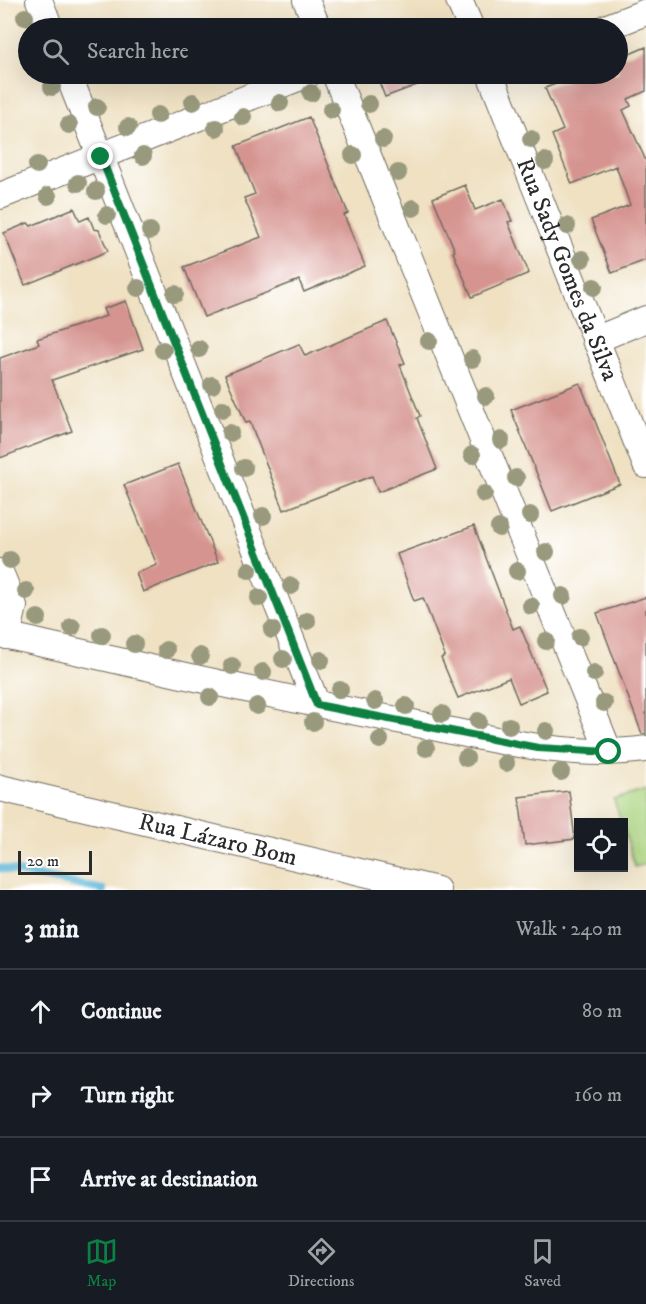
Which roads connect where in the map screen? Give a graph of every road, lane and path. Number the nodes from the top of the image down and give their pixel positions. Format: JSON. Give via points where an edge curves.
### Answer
{"nodes":[{"id":1,"x":39,"y":0,"type":"edge"},
{"id":2,"x":306,"y":0,"type":"edge"},
{"id":3,"x":459,"y":0,"type":"edge"},
{"id":4,"x":646,"y":12,"type":"edge"},
{"id":5,"x":46,"y":18,"type":"edge"},
{"id":6,"x":314,"y":18,"type":"edge"},
{"id":7,"x":467,"y":18,"type":"edge"},
{"id":8,"x":628,"y":19,"type":"edge"},
{"id":9,"x":72,"y":84,"type":"edge"},
{"id":10,"x":283,"y":84,"type":"edge"},
{"id":11,"x":339,"y":84,"type":"edge"},
{"id":12,"x":496,"y":84,"type":"edge"},
{"id":13,"x":101,"y":157,"type":"junction"},
{"id":14,"x":0,"y":196,"type":"edge"},
{"id":15,"x":646,"y":319,"type":"edge"},
{"id":16,"x":595,"y":340,"type":"junction"},
{"id":17,"x":646,"y":465,"type":"edge"},
{"id":18,"x":0,"y":572,"type":"edge"},
{"id":19,"x":3,"y":635,"type":"edge"},
{"id":20,"x":317,"y":705,"type":"junction"},
{"id":21,"x":646,"y":749,"type":"edge"},
{"id":22,"x":609,"y":752,"type":"junction"},
{"id":23,"x":0,"y":788,"type":"edge"},
{"id":24,"x":436,"y":890,"type":"edge"}],
"edges":[{"from":1,"to":5,"type":"street"},
{"from":2,"to":6,"type":"street"},
{"from":3,"to":7,"type":"street"},
{"from":4,"to":8,"type":"street"},
{"from":9,"to":13,"type":"street"},
{"from":10,"to":13,"type":"street"},
{"from":11,"to":22,"type":"street"},
{"from":12,"to":16,"type":"street","name":"Rua Sady Gomes da Silva"},
{"from":13,"to":14,"type":"street"},
{"from":13,"to":20,"type":"street"},
{"from":15,"to":16,"type":"street"},
{"from":16,"to":17,"type":"street","name":"Rua Sady Gomes da Silva"},
{"from":18,"to":19,"type":"street","via":[[14,606]]},
{"from":19,"to":20,"type":"street"},
{"from":20,"to":22,"type":"street","via":[[538,748]]},
{"from":21,"to":22,"type":"street"},
{"from":23,"to":24,"type":"street","name":"Rua Lázaro Bom"}]}
